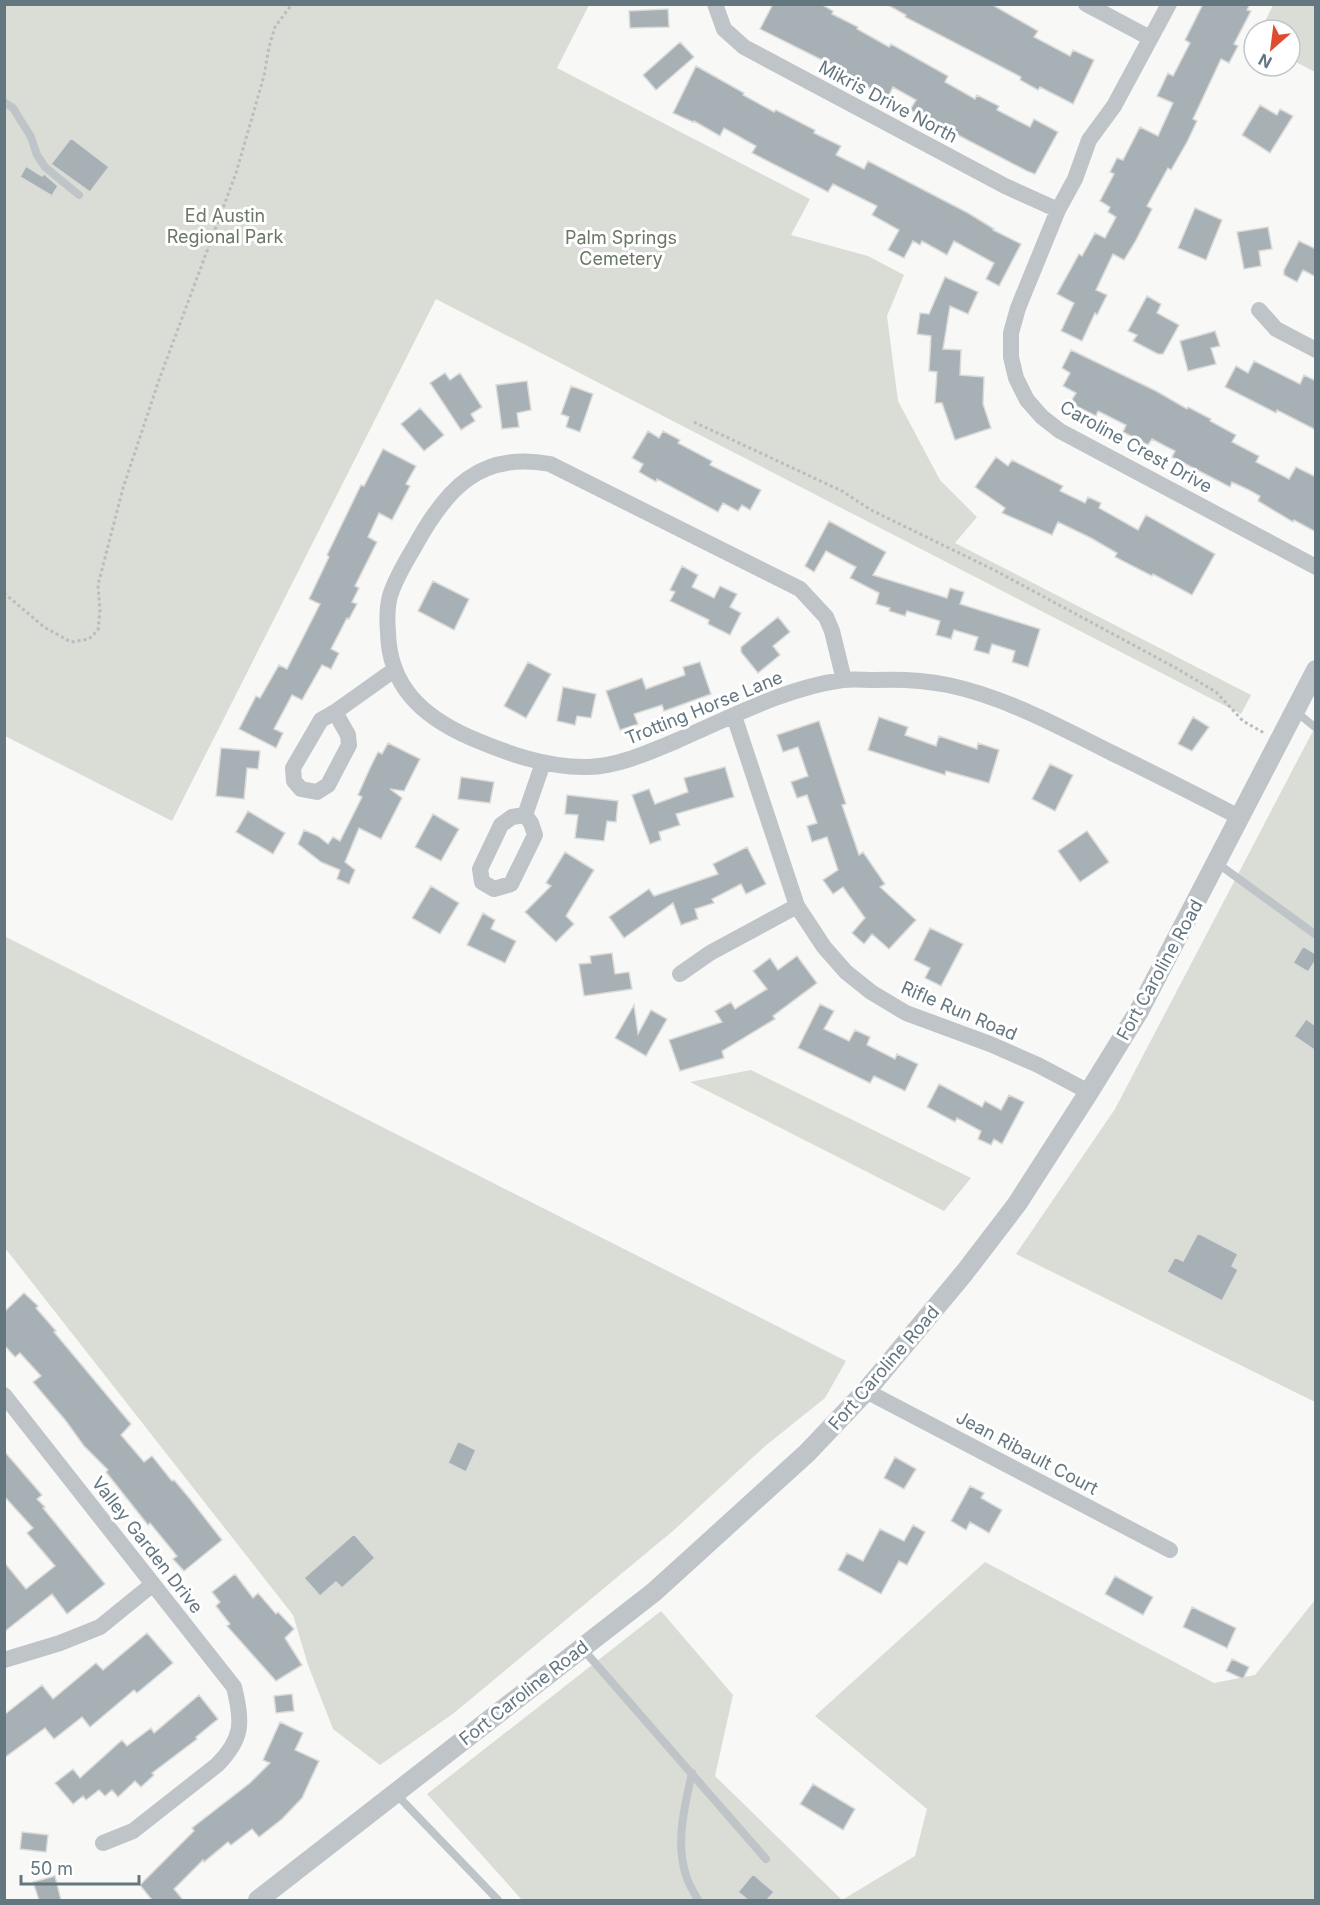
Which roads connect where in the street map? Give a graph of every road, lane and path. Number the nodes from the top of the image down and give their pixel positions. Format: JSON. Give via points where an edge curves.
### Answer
{"nodes":[{"id":1,"x":292,"y":4,"type":"edge"},
{"id":2,"x":1086,"y":4,"type":"edge"},
{"id":3,"x":1168,"y":4,"type":"edge"},
{"id":4,"x":716,"y":7,"type":"edge"},
{"id":5,"x":1150,"y":38,"type":"junction"},
{"id":6,"x":4,"y":102,"type":"edge"},
{"id":7,"x":79,"y":195,"type":"dead end"},
{"id":8,"x":1058,"y":210,"type":"junction"},
{"id":9,"x":1258,"y":309,"type":"dead end"},
{"id":10,"x":1316,"y":350,"type":"edge"},
{"id":11,"x":694,"y":422,"type":"dead end"},
{"id":12,"x":1316,"y":567,"type":"edge"},
{"id":13,"x":4,"y":593,"type":"edge"},
{"id":14,"x":394,"y":670,"type":"junction"},
{"id":15,"x":1316,"y":670,"type":"edge"},
{"id":16,"x":844,"y":680,"type":"junction"},
{"id":17,"x":1295,"y":711,"type":"junction"},
{"id":18,"x":335,"y":712,"type":"dead end"},
{"id":19,"x":734,"y":716,"type":"junction"},
{"id":20,"x":1316,"y":728,"type":"edge"},
{"id":21,"x":1279,"y":741,"type":"junction"},
{"id":22,"x":543,"y":763,"type":"junction"},
{"id":23,"x":525,"y":816,"type":"dead end"},
{"id":24,"x":1239,"y":816,"type":"junction"},
{"id":25,"x":1217,"y":863,"type":"junction"},
{"id":26,"x":797,"y":906,"type":"junction"},
{"id":27,"x":1316,"y":935,"type":"edge"},
{"id":28,"x":680,"y":974,"type":"dead end"},
{"id":29,"x":1089,"y":1092,"type":"junction"},
{"id":30,"x":866,"y":1391,"type":"junction"},
{"id":31,"x":4,"y":1395,"type":"edge"},
{"id":32,"x":1170,"y":1550,"type":"dead end"},
{"id":33,"x":153,"y":1584,"type":"junction"},
{"id":34,"x":582,"y":1648,"type":"junction"},
{"id":35,"x":4,"y":1660,"type":"edge"},
{"id":36,"x":692,"y":1773,"type":"junction"},
{"id":37,"x":396,"y":1794,"type":"junction"},
{"id":38,"x":103,"y":1843,"type":"dead end"},
{"id":39,"x":766,"y":1859,"type":"dead end"},
{"id":40,"x":258,"y":1900,"type":"edge"},
{"id":41,"x":498,"y":1900,"type":"edge"},
{"id":42,"x":698,"y":1900,"type":"edge"}],
"edges":[{"from":1,"to":13,"type":"path","via":[[275,27],[236,173],[123,488],[99,575],[98,630],[89,639],[71,642],[44,627]]},
{"from":2,"to":5,"type":"street"},
{"from":3,"to":5,"type":"street","name":"Caroline Crest Drive"},
{"from":4,"to":8,"type":"street","name":"Mikris Drive North","via":[[724,29],[744,47],[1005,186]]},
{"from":5,"to":8,"type":"street","name":"Caroline Crest Drive","via":[[1114,106],[1089,140]]},
{"from":6,"to":7,"type":"lane","via":[[13,108],[45,168]]},
{"from":8,"to":12,"type":"street","name":"Caroline Crest Drive","via":[[1017,308],[1011,333],[1016,378],[1027,400],[1060,431]]},
{"from":9,"to":10,"type":"street","via":[[1276,328]]},
{"from":11,"to":21,"type":"path","via":[[842,491],[871,510],[996,571],[1176,668],[1216,692],[1243,721]]},
{"from":14,"to":16,"type":"street","name":"Trotting Horse Lane","via":[[388,638],[390,595],[430,518],[445,497],[470,477],[491,465],[523,461],[550,464],[800,589],[826,617]]},
{"from":14,"to":18,"type":"street"},
{"from":14,"to":22,"type":"street","name":"Trotting Horse Lane","via":[[408,694],[441,722]]},
{"from":15,"to":17,"type":"street","name":"Fort Caroline Road"},
{"from":16,"to":19,"type":"street","name":"Trotting Horse Lane","via":[[802,689]]},
{"from":16,"to":24,"type":"street","name":"Trotting Horse Lane","via":[[920,681],[987,697],[1044,719]]},
{"from":17,"to":20,"type":"lane"},
{"from":17,"to":21,"type":"street","name":"Fort Caroline Road"},
{"from":19,"to":22,"type":"street","name":"Trotting Horse Lane","via":[[630,760],[589,767]]},
{"from":19,"to":26,"type":"street","name":"Rifle Run Road"},
{"from":21,"to":24,"type":"street","name":"Fort Caroline Road"},
{"from":22,"to":23,"type":"street"},
{"from":24,"to":25,"type":"street","name":"Fort Caroline Road"},
{"from":25,"to":27,"type":"lane"},
{"from":25,"to":29,"type":"street","name":"Fort Caroline Road","via":[[1139,1011]]},
{"from":26,"to":28,"type":"street","via":[[710,953]]},
{"from":26,"to":29,"type":"street","name":"Rifle Run Road","via":[[824,947],[871,992],[906,1013],[990,1044]]},
{"from":29,"to":30,"type":"street","name":"Fort Caroline Road","via":[[1017,1204]]},
{"from":30,"to":32,"type":"street","name":"Jean Ribault Court"},
{"from":30,"to":34,"type":"street","name":"Fort Caroline Road","via":[[735,1520],[654,1592]]},
{"from":31,"to":33,"type":"street","name":"Valley Garden Drive"},
{"from":33,"to":35,"type":"street","via":[[100,1627]]},
{"from":33,"to":38,"type":"street","name":"Valley Garden Drive","via":[[234,1688],[241,1712],[240,1727],[235,1742],[217,1765],[133,1831]]},
{"from":34,"to":36,"type":"lane"},
{"from":34,"to":37,"type":"street","name":"Fort Caroline Road"},
{"from":36,"to":39,"type":"lane"},
{"from":36,"to":42,"type":"lane","via":[[680,1847],[685,1874]]},
{"from":37,"to":40,"type":"street","name":"Fort Caroline Road"},
{"from":37,"to":41,"type":"lane"}]}
